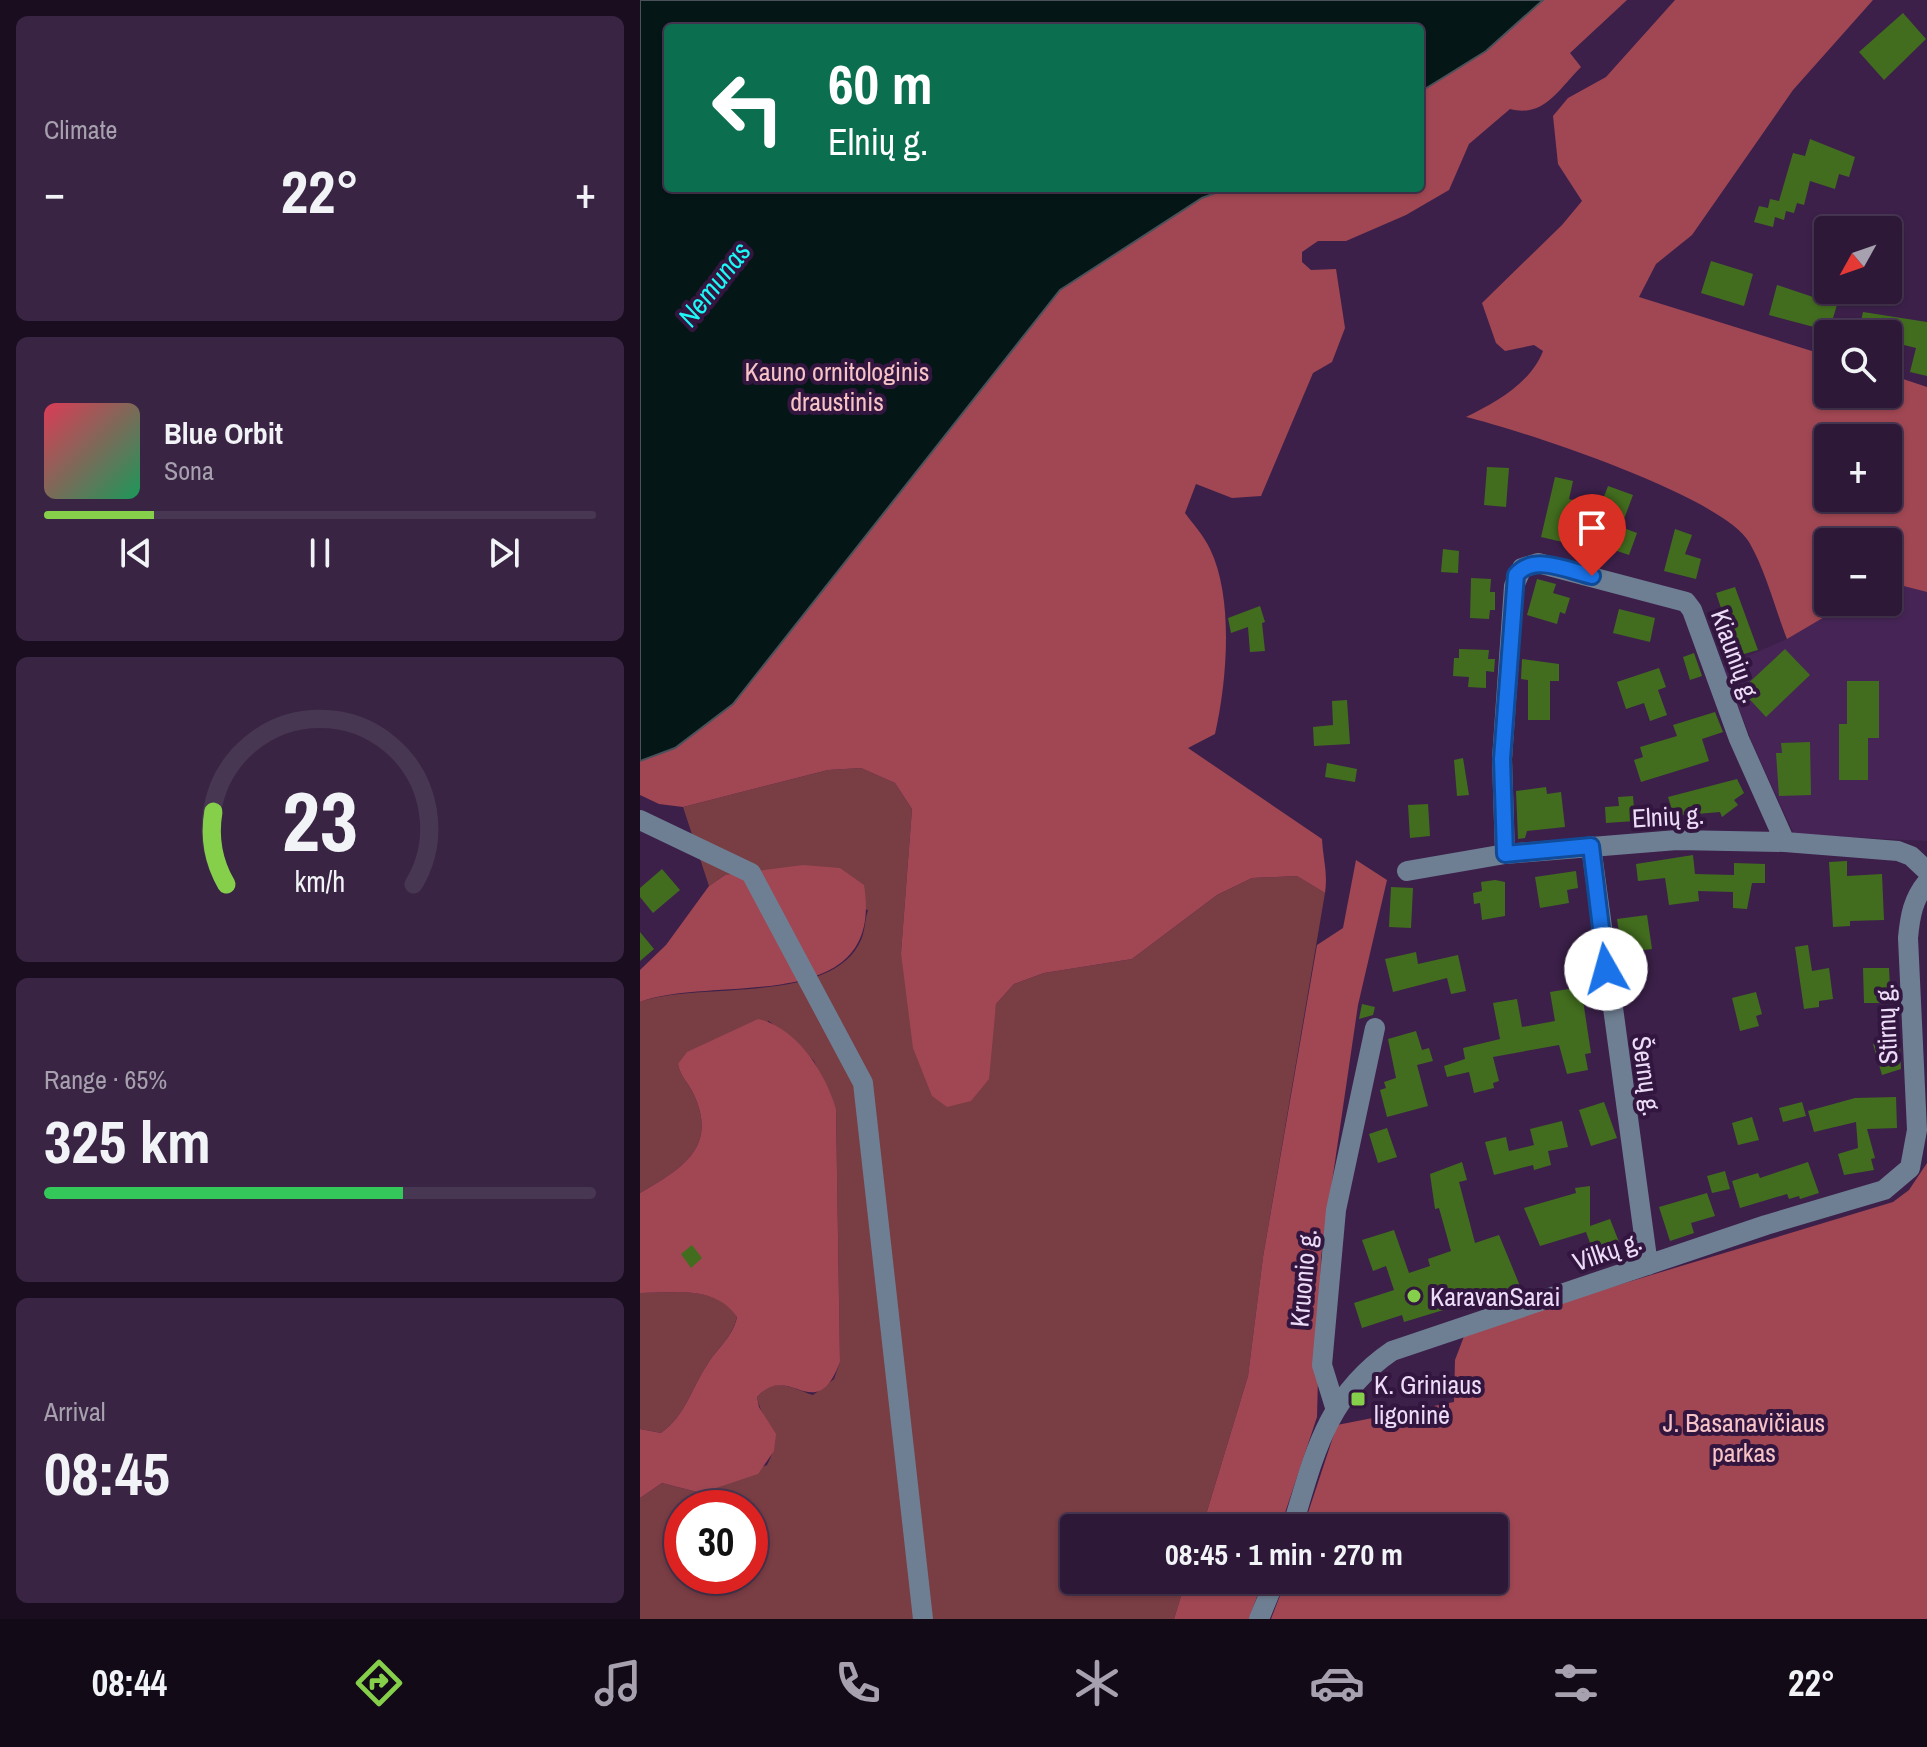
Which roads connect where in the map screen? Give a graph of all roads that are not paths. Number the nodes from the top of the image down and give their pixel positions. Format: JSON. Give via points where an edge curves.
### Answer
{"nodes":[{"id":1,"x":640,"y":820,"type":"edge"},
{"id":2,"x":1785,"y":842,"type":"junction"},
{"id":3,"x":1591,"y":846,"type":"junction"},
{"id":4,"x":1505,"y":854,"type":"junction"},
{"id":5,"x":1407,"y":871,"type":"dead end"},
{"id":6,"x":1927,"y":871,"type":"edge"},
{"id":7,"x":1927,"y":882,"type":"edge"},
{"id":8,"x":1375,"y":1028,"type":"dead end"},
{"id":9,"x":1910,"y":1168,"type":"joint"},
{"id":10,"x":1648,"y":1265,"type":"junction"},
{"id":11,"x":1335,"y":1407,"type":"junction"},
{"id":12,"x":1297,"y":1514,"type":"edge"},
{"id":13,"x":1269,"y":1594,"type":"edge"},
{"id":14,"x":923,"y":1619,"type":"edge"},
{"id":15,"x":1259,"y":1619,"type":"edge"}],
"edges":[{"from":1,"to":14,"type":"street","via":[[751,873],[863,1083]]},
{"from":2,"to":3,"type":"street","name":"Elnių g.","via":[[1718,839]]},
{"from":2,"to":4,"type":"street","name":"Kiaunių g.","via":[[1759,791],[1686,602],[1538,563],[1522,568],[1514,586],[1502,759]]},
{"from":2,"to":6,"type":"street","name":"Elnių g.","via":[[1898,851]]},
{"from":3,"to":4,"type":"street","name":"Elnių g."},
{"from":3,"to":10,"type":"street","name":"Šernų g."},
{"from":4,"to":5,"type":"street","name":"Elnių g."},
{"from":7,"to":9,"type":"street","name":"Stirnų g.","via":[[1910,916],[1908,938],[1917,1130]]},
{"from":8,"to":11,"type":"street","name":"Kruonio g.","via":[[1334,1224],[1322,1365]]},
{"from":9,"to":10,"type":"street","name":"Vilkų g.","via":[[1884,1190]]},
{"from":10,"to":11,"type":"street","name":"Vilkų g.","via":[[1404,1345],[1363,1374]]},
{"from":11,"to":12,"type":"street"},
{"from":13,"to":15,"type":"street"}]}
